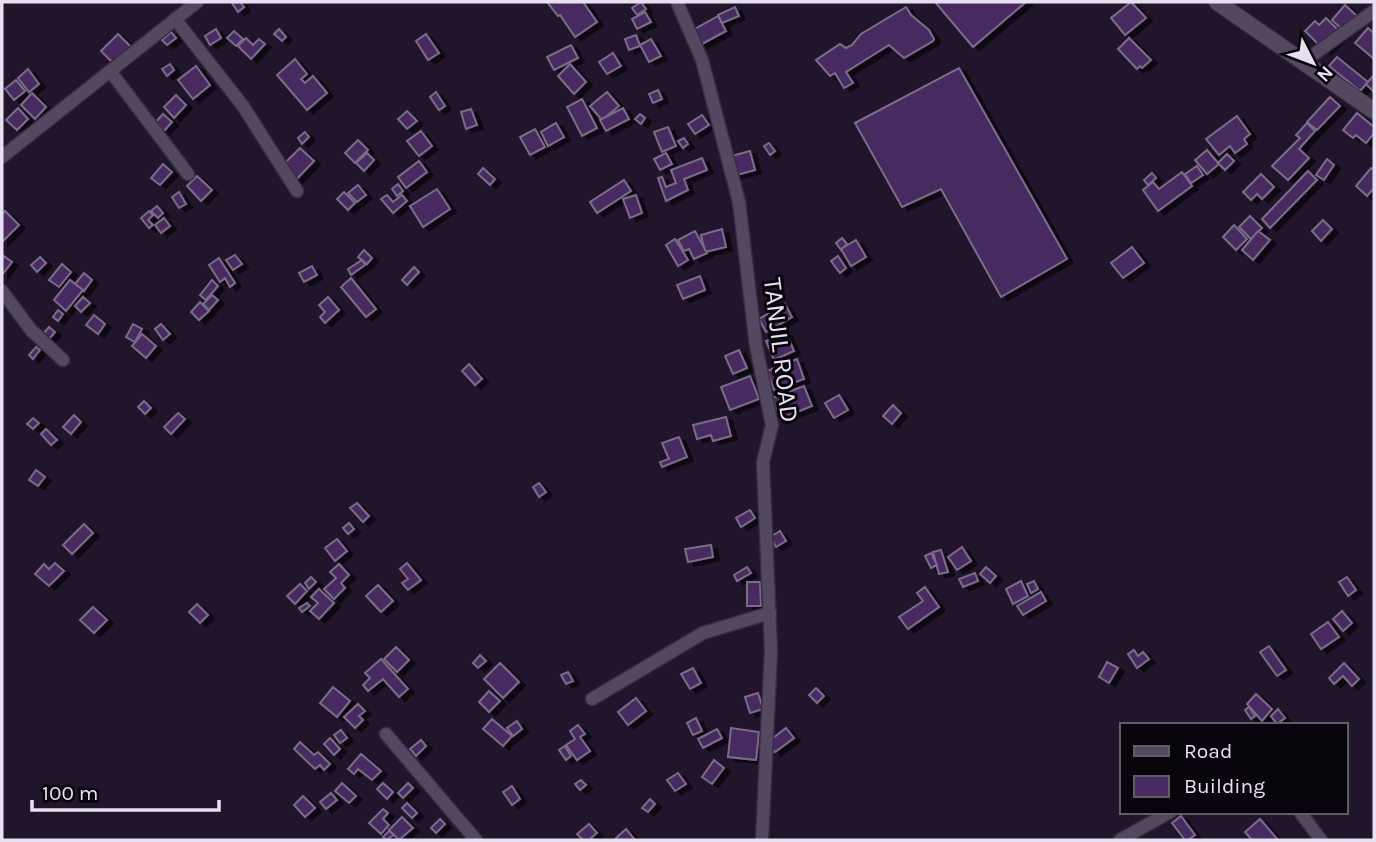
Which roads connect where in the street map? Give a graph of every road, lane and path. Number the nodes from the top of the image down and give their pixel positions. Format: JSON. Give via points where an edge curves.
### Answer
{"nodes":[{"id":1,"x":197,"y":2,"type":"edge"},
{"id":2,"x":677,"y":2,"type":"edge"},
{"id":3,"x":1217,"y":2,"type":"edge"},
{"id":4,"x":1374,"y":11,"type":"edge"},
{"id":5,"x":175,"y":19,"type":"junction"},
{"id":6,"x":1303,"y":62,"type":"junction"},
{"id":7,"x":110,"y":71,"type":"junction"},
{"id":8,"x":1374,"y":111,"type":"edge"},
{"id":9,"x":2,"y":157,"type":"edge"},
{"id":10,"x":188,"y":174,"type":"dead end"},
{"id":11,"x":297,"y":191,"type":"dead end"},
{"id":12,"x":2,"y":291,"type":"edge"},
{"id":13,"x":63,"y":360,"type":"dead end"},
{"id":14,"x":770,"y":613,"type":"junction"},
{"id":15,"x":592,"y":699,"type":"dead end"},
{"id":16,"x":386,"y":734,"type":"dead end"},
{"id":17,"x":1166,"y":814,"type":"edge"},
{"id":18,"x":1302,"y":814,"type":"edge"},
{"id":19,"x":476,"y":840,"type":"edge"},
{"id":20,"x":762,"y":840,"type":"edge"},
{"id":21,"x":1119,"y":840,"type":"edge"},
{"id":22,"x":1321,"y":840,"type":"edge"}],
"edges":[{"from":1,"to":5,"type":"street"},
{"from":2,"to":14,"type":"street","name":"TANJIL ROAD","via":[[702,60],[739,202],[756,346],[772,425],[763,462]]},
{"from":3,"to":6,"type":"main road"},
{"from":4,"to":6,"type":"street"},
{"from":5,"to":7,"type":"street"},
{"from":5,"to":11,"type":"street","via":[[243,106]]},
{"from":6,"to":8,"type":"main road"},
{"from":7,"to":9,"type":"street"},
{"from":7,"to":10,"type":"street"},
{"from":12,"to":13,"type":"street","via":[[31,330]]},
{"from":14,"to":15,"type":"street","via":[[703,633]]},
{"from":14,"to":20,"type":"street","name":"TANJIL ROAD"},
{"from":16,"to":19,"type":"street"},
{"from":17,"to":21,"type":"street"},
{"from":18,"to":22,"type":"street"}]}
